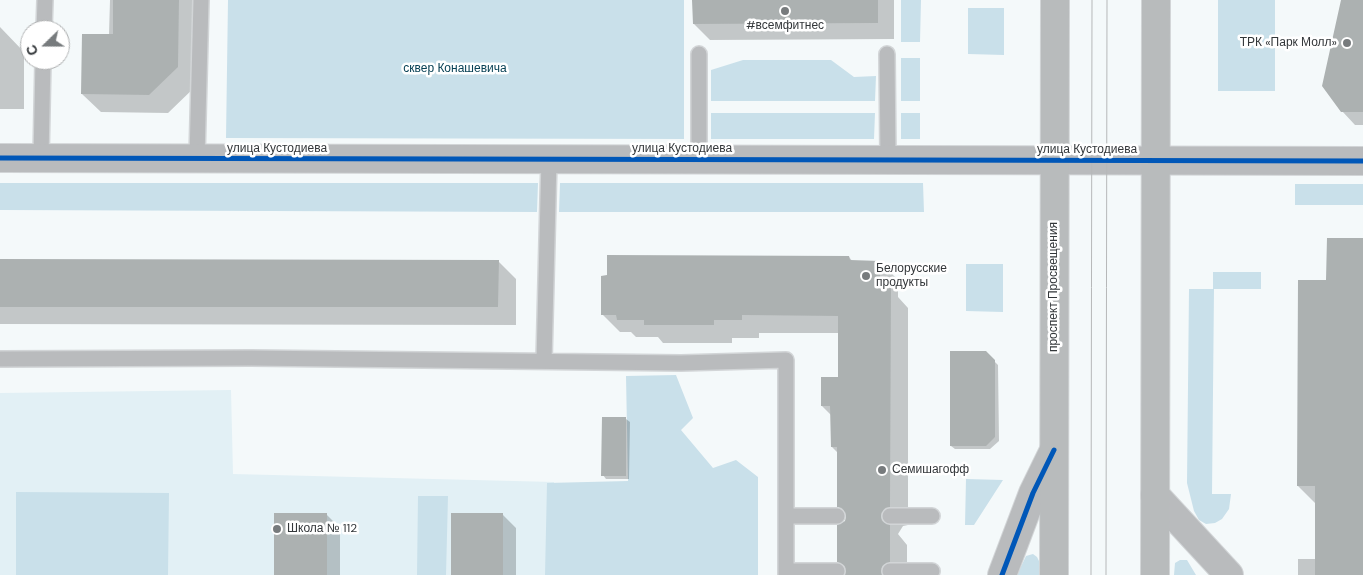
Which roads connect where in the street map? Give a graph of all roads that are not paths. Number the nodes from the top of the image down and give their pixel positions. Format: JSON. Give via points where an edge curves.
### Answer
{"nodes":[{"id":1,"x":45,"y":0,"type":"edge"},
{"id":2,"x":201,"y":0,"type":"edge"},
{"id":3,"x":1055,"y":0,"type":"edge"},
{"id":4,"x":1156,"y":0,"type":"edge"},
{"id":5,"x":44,"y":20,"type":"edge"},
{"id":6,"x":699,"y":54,"type":"dead end"},
{"id":7,"x":888,"y":54,"type":"dead end"},
{"id":8,"x":43,"y":70,"type":"edge"},
{"id":9,"x":0,"y":158,"type":"edge"},
{"id":10,"x":41,"y":158,"type":"junction"},
{"id":11,"x":197,"y":158,"type":"junction"},
{"id":12,"x":549,"y":159,"type":"junction"},
{"id":13,"x":699,"y":159,"type":"junction"},
{"id":14,"x":888,"y":159,"type":"junction"},
{"id":15,"x":1054,"y":160,"type":"junction"},
{"id":16,"x":1155,"y":160,"type":"junction"},
{"id":17,"x":1363,"y":161,"type":"edge"},
{"id":18,"x":0,"y":359,"type":"edge"},
{"id":19,"x":544,"y":362,"type":"junction"},
{"id":20,"x":1054,"y":450,"type":"junction"},
{"id":21,"x":1155,"y":495,"type":"junction"},
{"id":22,"x":786,"y":516,"type":"junction"},
{"id":23,"x":837,"y":516,"type":"dead end"},
{"id":24,"x":890,"y":516,"type":"dead end"},
{"id":25,"x":932,"y":516,"type":"dead end"},
{"id":26,"x":837,"y":571,"type":"dead end"},
{"id":27,"x":890,"y":571,"type":"dead end"},
{"id":28,"x":932,"y":571,"type":"dead end"},
{"id":29,"x":786,"y":573,"type":"edge"},
{"id":30,"x":1002,"y":575,"type":"edge"},
{"id":31,"x":1054,"y":575,"type":"edge"},
{"id":32,"x":1155,"y":575,"type":"edge"},
{"id":33,"x":1229,"y":575,"type":"edge"}],
"edges":[{"from":1,"to":5,"type":"lane"},
{"from":2,"to":11,"type":"lane"},
{"from":3,"to":15,"type":"main road","name":"проспект Просвещения"},
{"from":4,"to":16,"type":"main road"},
{"from":6,"to":13,"type":"lane"},
{"from":7,"to":14,"type":"lane"},
{"from":8,"to":10,"type":"lane"},
{"from":9,"to":10,"type":"street","name":"улица Кустодиева"},
{"from":10,"to":11,"type":"street","name":"улица Кустодиева"},
{"from":11,"to":12,"type":"street","name":"улица Кустодиева"},
{"from":12,"to":13,"type":"street","name":"улица Кустодиева"},
{"from":12,"to":19,"type":"lane"},
{"from":13,"to":14,"type":"street","name":"улица Кустодиева"},
{"from":14,"to":15,"type":"street","name":"улица Кустодиева"},
{"from":15,"to":16,"type":"street","name":"улица Кустодиева"},
{"from":15,"to":20,"type":"main road","name":"проспект Просвещения"},
{"from":16,"to":17,"type":"street","name":"улица Кустодиева"},
{"from":16,"to":21,"type":"main road"},
{"from":18,"to":19,"type":"lane"},
{"from":19,"to":22,"type":"lane","via":[[786,360]]},
{"from":20,"to":30,"type":"street","via":[[1033,493]]},
{"from":20,"to":31,"type":"main road","name":"проспект Просвещения"},
{"from":21,"to":32,"type":"main road"},
{"from":21,"to":33,"type":"street"},
{"from":22,"to":23,"type":"lane"},
{"from":22,"to":29,"type":"lane"},
{"from":24,"to":25,"type":"lane"},
{"from":26,"to":29,"type":"lane"},
{"from":27,"to":28,"type":"lane"}]}
